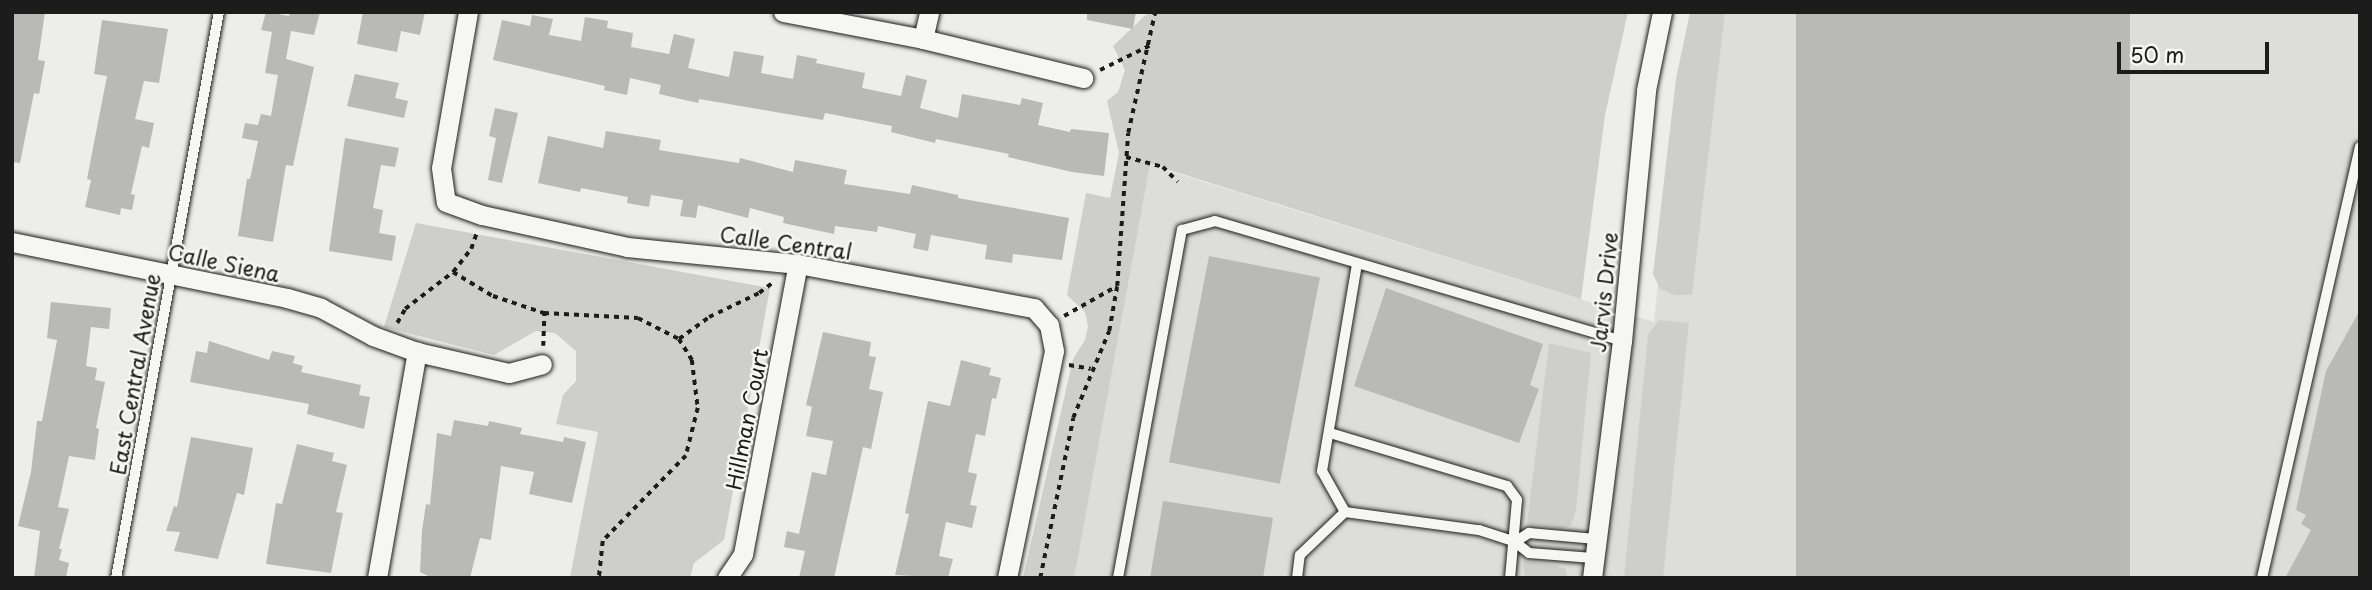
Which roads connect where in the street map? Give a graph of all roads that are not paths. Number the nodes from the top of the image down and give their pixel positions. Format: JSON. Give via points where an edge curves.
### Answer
{"nodes":[{"id":1,"x":219,"y":12,"type":"edge"},
{"id":2,"x":468,"y":12,"type":"edge"},
{"id":3,"x":783,"y":12,"type":"edge"},
{"id":4,"x":929,"y":12,"type":"edge"},
{"id":5,"x":1662,"y":12,"type":"edge"},
{"id":6,"x":923,"y":38,"type":"junction"},
{"id":7,"x":1083,"y":78,"type":"road end"},
{"id":8,"x":2360,"y":147,"type":"edge"},
{"id":9,"x":12,"y":242,"type":"edge"},
{"id":10,"x":799,"y":264,"type":"junction"},
{"id":11,"x":1357,"y":264,"type":"junction"},
{"id":12,"x":171,"y":274,"type":"junction"},
{"id":13,"x":1622,"y":341,"type":"junction"},
{"id":14,"x":417,"y":352,"type":"junction"},
{"id":15,"x":542,"y":364,"type":"road end"},
{"id":16,"x":1330,"y":433,"type":"junction"},
{"id":17,"x":1345,"y":512,"type":"junction"},
{"id":18,"x":1515,"y":542,"type":"junction"},
{"id":19,"x":1594,"y":558,"type":"edge"},
{"id":20,"x":116,"y":578,"type":"edge"},
{"id":21,"x":377,"y":578,"type":"edge"},
{"id":22,"x":727,"y":578,"type":"edge"},
{"id":23,"x":1007,"y":578,"type":"edge"},
{"id":24,"x":1118,"y":578,"type":"edge"},
{"id":25,"x":1297,"y":578,"type":"edge"},
{"id":26,"x":1510,"y":578,"type":"edge"},
{"id":27,"x":2262,"y":578,"type":"edge"}],
"edges":[{"from":1,"to":12,"type":"lane","name":"East Central Avenue"},
{"from":2,"to":10,"type":"street","name":"Calle Central","via":[[441,168],[446,202],[482,215],[627,247]]},
{"from":3,"to":6,"type":"street"},
{"from":4,"to":6,"type":"street"},
{"from":5,"to":13,"type":"street","name":"Jarvis Drive","via":[[1646,90]]},
{"from":6,"to":7,"type":"street"},
{"from":8,"to":27,"type":"lane"},
{"from":9,"to":12,"type":"street","name":"Calle Siena"},
{"from":10,"to":22,"type":"street","name":"Hillman Court","via":[[743,554]]},
{"from":10,"to":23,"type":"street","name":"Calle Central","via":[[1034,309],[1049,325],[1054,351]]},
{"from":11,"to":13,"type":"lane"},
{"from":11,"to":16,"type":"lane"},
{"from":11,"to":24,"type":"lane","via":[[1215,221],[1182,230]]},
{"from":12,"to":14,"type":"street","name":"Calle Siena","via":[[321,308]]},
{"from":12,"to":20,"type":"lane","name":"East Central Avenue"},
{"from":13,"to":19,"type":"street","name":"Jarvis Drive"},
{"from":14,"to":15,"type":"street","name":"Calle Siena","via":[[509,373]]},
{"from":14,"to":21,"type":"street"},
{"from":16,"to":17,"type":"lane","via":[[1322,471]]},
{"from":16,"to":18,"type":"lane","via":[[1507,486],[1517,500]]},
{"from":17,"to":18,"type":"lane","via":[[1479,530]]},
{"from":17,"to":25,"type":"lane","via":[[1300,555]]},
{"from":18,"to":19,"type":"lane","via":[[1529,553]]},
{"from":18,"to":19,"type":"lane","via":[[1529,533]]},
{"from":18,"to":26,"type":"lane"}]}
